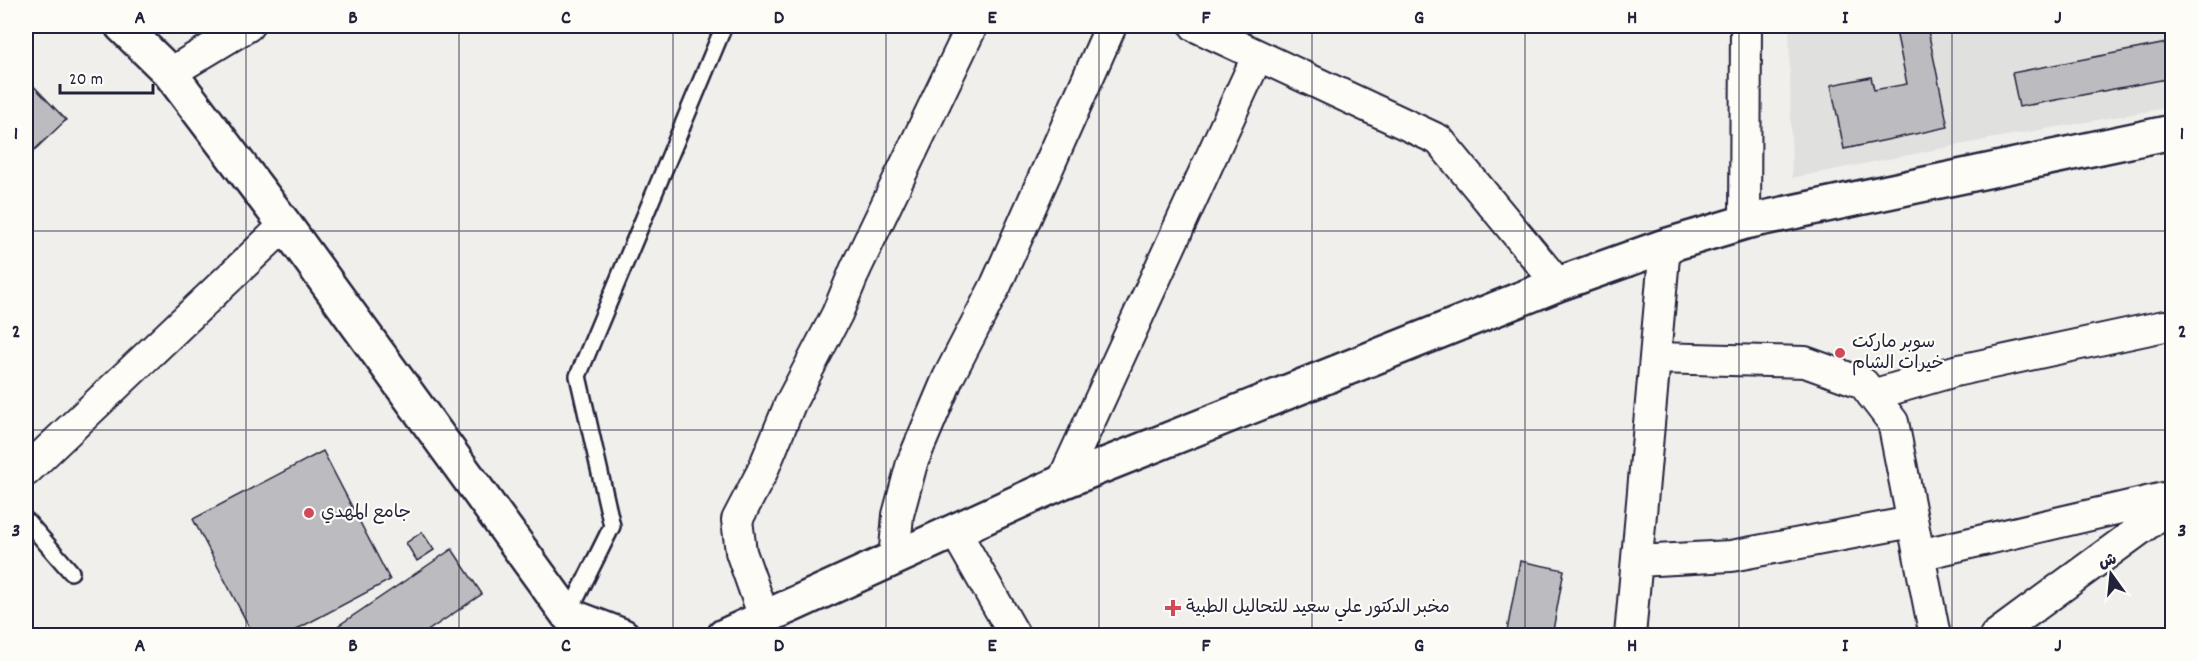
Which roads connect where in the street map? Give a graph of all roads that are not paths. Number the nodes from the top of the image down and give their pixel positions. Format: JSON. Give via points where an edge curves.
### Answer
{"nodes":[{"id":1,"x":122,"y":26,"type":"edge"},
{"id":2,"x":248,"y":26,"type":"edge"},
{"id":3,"x":724,"y":26,"type":"edge"},
{"id":4,"x":972,"y":26,"type":"edge"},
{"id":5,"x":1111,"y":26,"type":"edge"},
{"id":6,"x":1195,"y":26,"type":"edge"},
{"id":7,"x":1746,"y":26,"type":"edge"},
{"id":8,"x":1257,"y":57,"type":"junction"},
{"id":9,"x":170,"y":73,"type":"junction"},
{"id":10,"x":2172,"y":132,"type":"edge"},
{"id":11,"x":1745,"y":222,"type":"junction"},
{"id":12,"x":285,"y":225,"type":"junction"},
{"id":13,"x":1665,"y":246,"type":"junction"},
{"id":14,"x":1558,"y":284,"type":"junction"},
{"id":15,"x":2164,"y":326,"type":"dead end"},
{"id":16,"x":1655,"y":358,"type":"junction"},
{"id":17,"x":1872,"y":395,"type":"junction"},
{"id":18,"x":26,"y":471,"type":"edge"},
{"id":19,"x":1062,"y":482,"type":"junction"},
{"id":20,"x":2172,"y":496,"type":"edge"},
{"id":21,"x":2172,"y":506,"type":"edge"},
{"id":22,"x":26,"y":520,"type":"edge"},
{"id":23,"x":1912,"y":522,"type":"junction"},
{"id":24,"x":954,"y":531,"type":"junction"},
{"id":25,"x":1919,"y":555,"type":"junction"},
{"id":26,"x":894,"y":559,"type":"junction"},
{"id":27,"x":1637,"y":561,"type":"junction"},
{"id":28,"x":70,"y":572,"type":"dead end"},
{"id":29,"x":764,"y":617,"type":"junction"},
{"id":30,"x":567,"y":625,"type":"edge"},
{"id":31,"x":1008,"y":633,"type":"edge"},
{"id":32,"x":623,"y":636,"type":"edge"},
{"id":33,"x":724,"y":636,"type":"edge"},
{"id":34,"x":1630,"y":636,"type":"edge"},
{"id":35,"x":1935,"y":636,"type":"edge"},
{"id":36,"x":1995,"y":636,"type":"edge"}],
"edges":[{"from":1,"to":9,"type":"street"},
{"from":2,"to":9,"type":"street"},
{"from":3,"to":30,"type":"lane","via":[[578,376],[612,526]]},
{"from":4,"to":29,"type":"street","via":[[737,520],[741,552]]},
{"from":5,"to":26,"type":"street","via":[[912,463],[898,515]]},
{"from":6,"to":8,"type":"street"},
{"from":7,"to":11,"type":"street"},
{"from":8,"to":14,"type":"street","via":[[1439,140]]},
{"from":8,"to":19,"type":"street"},
{"from":9,"to":12,"type":"street"},
{"from":10,"to":11,"type":"street"},
{"from":11,"to":13,"type":"street"},
{"from":12,"to":18,"type":"street"},
{"from":12,"to":30,"type":"street"},
{"from":13,"to":14,"type":"street"},
{"from":13,"to":16,"type":"street"},
{"from":14,"to":19,"type":"street"},
{"from":15,"to":17,"type":"street","via":[[1955,371]]},
{"from":16,"to":17,"type":"street","via":[[1805,362],[1863,382]]},
{"from":16,"to":27,"type":"street"},
{"from":17,"to":23,"type":"street","via":[[1893,422]]},
{"from":19,"to":24,"type":"street"},
{"from":20,"to":25,"type":"street"},
{"from":21,"to":36,"type":"street"},
{"from":22,"to":28,"type":"lane"},
{"from":23,"to":25,"type":"street"},
{"from":23,"to":27,"type":"street","via":[[1731,556]]},
{"from":24,"to":26,"type":"street"},
{"from":24,"to":31,"type":"street"},
{"from":25,"to":35,"type":"street"},
{"from":26,"to":29,"type":"street"},
{"from":27,"to":34,"type":"street"},
{"from":29,"to":33,"type":"street"},
{"from":30,"to":32,"type":"street"}]}
